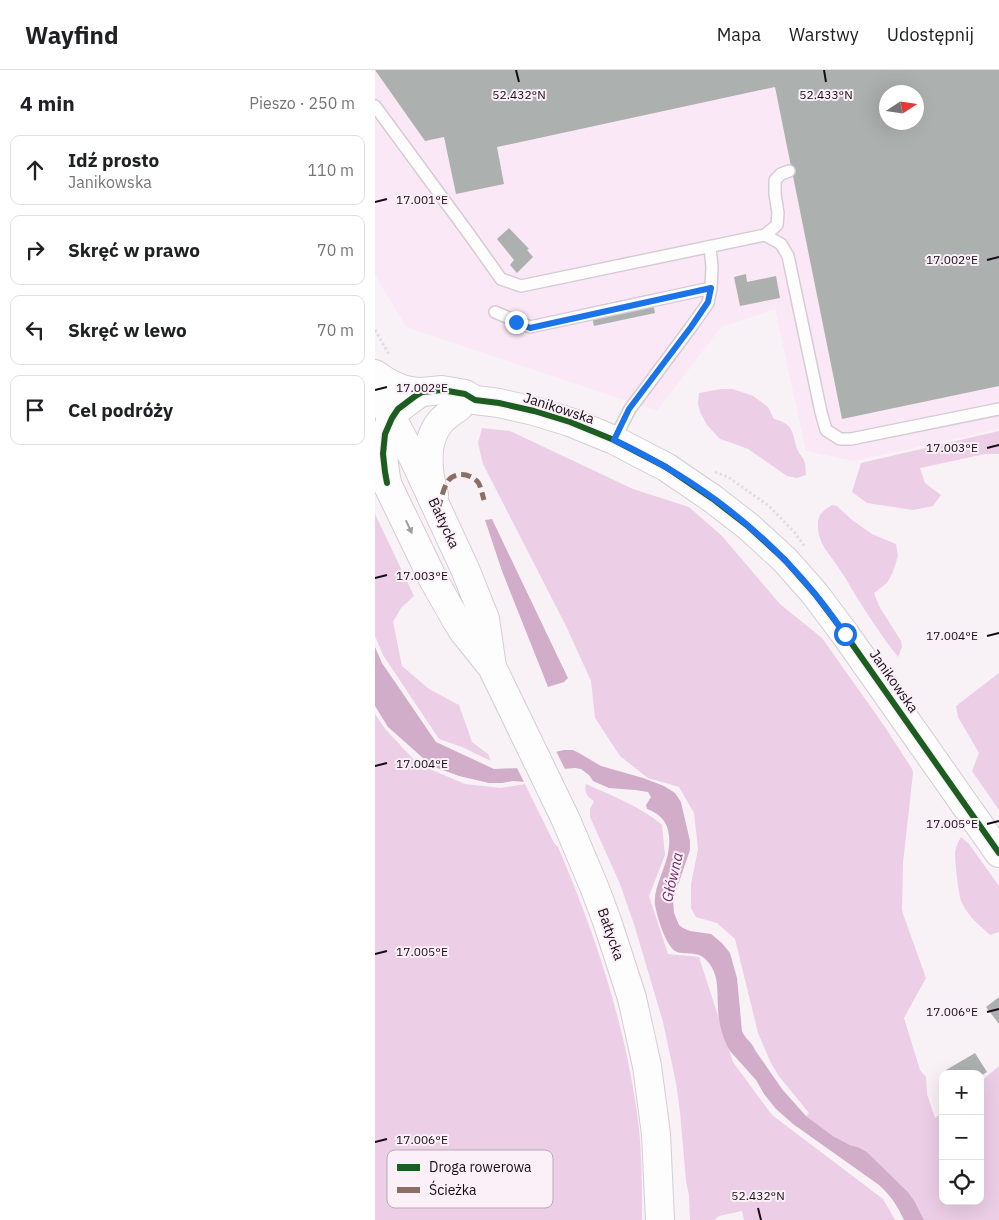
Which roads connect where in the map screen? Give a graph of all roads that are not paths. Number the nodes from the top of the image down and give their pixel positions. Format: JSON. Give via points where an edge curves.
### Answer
{"nodes":[{"id":1,"x":375,"y":106,"type":"edge"},
{"id":2,"x":789,"y":171,"type":"dead end"},
{"id":3,"x":765,"y":235,"type":"junction"},
{"id":4,"x":710,"y":247,"type":"junction"},
{"id":5,"x":711,"y":288,"type":"junction"},
{"id":6,"x":495,"y":312,"type":"dead end"},
{"id":7,"x":383,"y":367,"type":"edge"},
{"id":8,"x":375,"y":387,"type":"edge"},
{"id":9,"x":422,"y":392,"type":"junction"},
{"id":10,"x":467,"y":403,"type":"junction"},
{"id":11,"x":999,"y":409,"type":"edge"},
{"id":12,"x":383,"y":415,"type":"edge"},
{"id":13,"x":614,"y":440,"type":"junction"},
{"id":14,"x":375,"y":459,"type":"edge"},
{"id":15,"x":387,"y":483,"type":"junction"},
{"id":16,"x":438,"y":508,"type":"junction"},
{"id":17,"x":492,"y":667,"type":"junction"},
{"id":18,"x":999,"y":852,"type":"edge"},
{"id":19,"x":660,"y":1220,"type":"edge"}],
"edges":[{"from":1,"to":4,"type":"lane","via":[[501,279],[521,286]]},
{"from":2,"to":3,"type":"lane","via":[[775,180],[779,213],[777,225]]},
{"from":3,"to":4,"type":"lane"},
{"from":3,"to":11,"type":"lane","via":[[781,244],[787,256],[827,430],[840,439],[851,439]]},
{"from":4,"to":5,"type":"lane"},
{"from":5,"to":6,"type":"lane","via":[[530,328]]},
{"from":5,"to":13,"type":"lane","via":[[708,302],[629,409]]},
{"from":7,"to":9,"type":"main road","name":"Janikowska","via":[[391,385]]},
{"from":8,"to":12,"type":"main road","name":"Bałtycka"},
{"from":9,"to":10,"type":"main road","name":"Janikowska","via":[[448,390],[465,394]]},
{"from":9,"to":12,"type":"main road"},
{"from":10,"to":12,"type":"main road","name":"Janikowska","via":[[418,421]]},
{"from":10,"to":13,"type":"main road","name":"Janikowska","via":[[499,403],[533,411]]},
{"from":10,"to":16,"type":"main road","via":[[446,416],[437,426],[430,444],[430,472]]},
{"from":12,"to":15,"type":"main road"},
{"from":12,"to":16,"type":"main road","name":"Bałtycka"},
{"from":13,"to":18,"type":"main road","name":"Janikowska","via":[[691,483],[766,542],[800,576],[840,626]]},
{"from":14,"to":15,"type":"main road","name":"Bałtycka"},
{"from":15,"to":17,"type":"main road","name":"Bałtycka","one_way":true,"via":[[455,618]]},
{"from":16,"to":17,"type":"main road","name":"Bałtycka","via":[[481,605]]},
{"from":17,"to":19,"type":"main road","name":"Bałtycka","via":[[566,820],[621,962],[634,1007],[653,1105]]}]}
